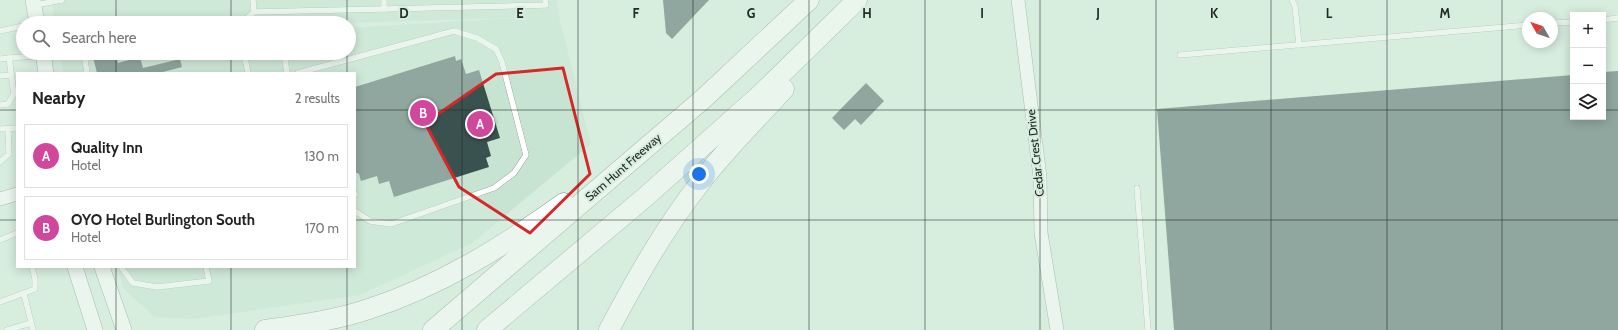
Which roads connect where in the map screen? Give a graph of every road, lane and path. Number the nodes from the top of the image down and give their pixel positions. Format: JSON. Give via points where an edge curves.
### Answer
{"nodes":[{"id":1,"x":62,"y":0,"type":"edge"},
{"id":2,"x":253,"y":0,"type":"edge"},
{"id":3,"x":384,"y":0,"type":"edge"},
{"id":4,"x":545,"y":0,"type":"edge"},
{"id":5,"x":809,"y":0,"type":"edge"},
{"id":6,"x":857,"y":0,"type":"edge"},
{"id":7,"x":864,"y":0,"type":"edge"},
{"id":8,"x":1018,"y":0,"type":"edge"},
{"id":9,"x":1292,"y":0,"type":"edge"},
{"id":10,"x":33,"y":3,"type":"edge"},
{"id":11,"x":384,"y":9,"type":"junction"},
{"id":12,"x":254,"y":12,"type":"junction"},
{"id":13,"x":36,"y":16,"type":"edge"},
{"id":14,"x":249,"y":16,"type":"edge"},
{"id":15,"x":1618,"y":18,"type":"edge"},
{"id":16,"x":1606,"y":20,"type":"edge"},
{"id":17,"x":1570,"y":22,"type":"edge"},
{"id":18,"x":1558,"y":23,"type":"edge"},
{"id":19,"x":1522,"y":26,"type":"edge"},
{"id":20,"x":16,"y":27,"type":"edge"},
{"id":21,"x":0,"y":30,"type":"edge"},
{"id":22,"x":1299,"y":45,"type":"junction"},
{"id":23,"x":1180,"y":55,"type":"dead end"},
{"id":24,"x":16,"y":57,"type":"edge"},
{"id":25,"x":356,"y":57,"type":"edge"},
{"id":26,"x":9,"y":58,"type":"junction"},
{"id":27,"x":0,"y":59,"type":"edge"},
{"id":28,"x":44,"y":60,"type":"edge"},
{"id":29,"x":85,"y":60,"type":"edge"},
{"id":30,"x":245,"y":60,"type":"edge"},
{"id":31,"x":285,"y":60,"type":"edge"},
{"id":32,"x":346,"y":60,"type":"edge"},
{"id":33,"x":46,"y":72,"type":"edge"},
{"id":34,"x":87,"y":72,"type":"edge"},
{"id":35,"x":248,"y":72,"type":"edge"},
{"id":36,"x":287,"y":72,"type":"edge"},
{"id":37,"x":302,"y":72,"type":"edge"},
{"id":38,"x":11,"y":75,"type":"junction"},
{"id":39,"x":0,"y":76,"type":"edge"},
{"id":40,"x":16,"y":94,"type":"edge"},
{"id":41,"x":0,"y":105,"type":"edge"},
{"id":42,"x":673,"y":125,"type":"junction"},
{"id":43,"x":8,"y":128,"type":"junction"},
{"id":44,"x":16,"y":128,"type":"edge"},
{"id":45,"x":0,"y":129,"type":"edge"},
{"id":46,"x":0,"y":162,"type":"edge"},
{"id":47,"x":1137,"y":188,"type":"dead end"},
{"id":48,"x":16,"y":194,"type":"edge"},
{"id":49,"x":0,"y":199,"type":"edge"},
{"id":50,"x":356,"y":212,"type":"edge"},
{"id":51,"x":16,"y":233,"type":"edge"},
{"id":52,"x":0,"y":240,"type":"edge"},
{"id":53,"x":32,"y":268,"type":"edge"},
{"id":54,"x":75,"y":268,"type":"edge"},
{"id":55,"x":102,"y":268,"type":"edge"},
{"id":56,"x":123,"y":268,"type":"edge"},
{"id":57,"x":206,"y":268,"type":"edge"},
{"id":58,"x":24,"y":294,"type":"junction"},
{"id":59,"x":0,"y":302,"type":"edge"},
{"id":60,"x":31,"y":323,"type":"junction"},
{"id":61,"x":7,"y":330,"type":"edge"},
{"id":62,"x":33,"y":330,"type":"edge"},
{"id":63,"x":95,"y":330,"type":"edge"},
{"id":64,"x":124,"y":330,"type":"edge"},
{"id":65,"x":265,"y":330,"type":"edge"},
{"id":66,"x":433,"y":330,"type":"edge"},
{"id":67,"x":487,"y":330,"type":"edge"},
{"id":68,"x":609,"y":330,"type":"edge"},
{"id":69,"x":1057,"y":330,"type":"edge"},
{"id":70,"x":1148,"y":330,"type":"edge"}],
"edges":[{"from":1,"to":10,"type":"lane"},
{"from":2,"to":12,"type":"lane"},
{"from":3,"to":11,"type":"lane"},
{"from":4,"to":11,"type":"lane","via":[[546,5]]},
{"from":5,"to":42,"type":"highway","name":"Sam Hunt Freeway"},
{"from":6,"to":67,"type":"highway","via":[[761,94],[643,199]]},
{"from":7,"to":68,"type":"highway","via":[[700,182],[660,240]]},
{"from":8,"to":69,"type":"street","name":"Cedar Crest Drive","via":[[1040,177],[1040,233]]},
{"from":9,"to":22,"type":"lane","via":[[1295,6]]},
{"from":10,"to":13,"type":"main road"},
{"from":11,"to":12,"type":"lane"},
{"from":12,"to":14,"type":"lane"},
{"from":15,"to":16,"type":"lane"},
{"from":17,"to":18,"type":"lane"},
{"from":19,"to":22,"type":"lane"},
{"from":20,"to":21,"type":"lane"},
{"from":22,"to":23,"type":"lane"},
{"from":24,"to":26,"type":"lane"},
{"from":25,"to":50,"type":"lane","via":[[454,31],[477,38],[496,49],[502,62],[526,155],[514,173],[494,188],[391,224],[370,221]]},
{"from":26,"to":27,"type":"lane"},
{"from":26,"to":38,"type":"lane"},
{"from":28,"to":33,"type":"main road"},
{"from":29,"to":34,"type":"lane"},
{"from":30,"to":35,"type":"lane"},
{"from":31,"to":36,"type":"lane"},
{"from":32,"to":37,"type":"lane"},
{"from":38,"to":39,"type":"lane"},
{"from":38,"to":40,"type":"lane"},
{"from":40,"to":41,"type":"lane","via":[[8,104]]},
{"from":42,"to":65,"type":"highway","via":[[516,237],[448,276],[368,310],[322,321]]},
{"from":42,"to":66,"type":"highway","name":"Sam Hunt Freeway"},
{"from":43,"to":44,"type":"lane"},
{"from":43,"to":45,"type":"lane"},
{"from":43,"to":46,"type":"lane","via":[[10,154]]},
{"from":47,"to":70,"type":"lane"},
{"from":48,"to":49,"type":"street"},
{"from":51,"to":52,"type":"lane"},
{"from":53,"to":58,"type":"lane","via":[[35,290]]},
{"from":54,"to":63,"type":"main road"},
{"from":55,"to":64,"type":"main road"},
{"from":56,"to":57,"type":"lane","via":[[133,283],[158,287],[209,281]]},
{"from":58,"to":59,"type":"lane"},
{"from":58,"to":60,"type":"lane"},
{"from":60,"to":61,"type":"lane"},
{"from":60,"to":62,"type":"lane"}]}
